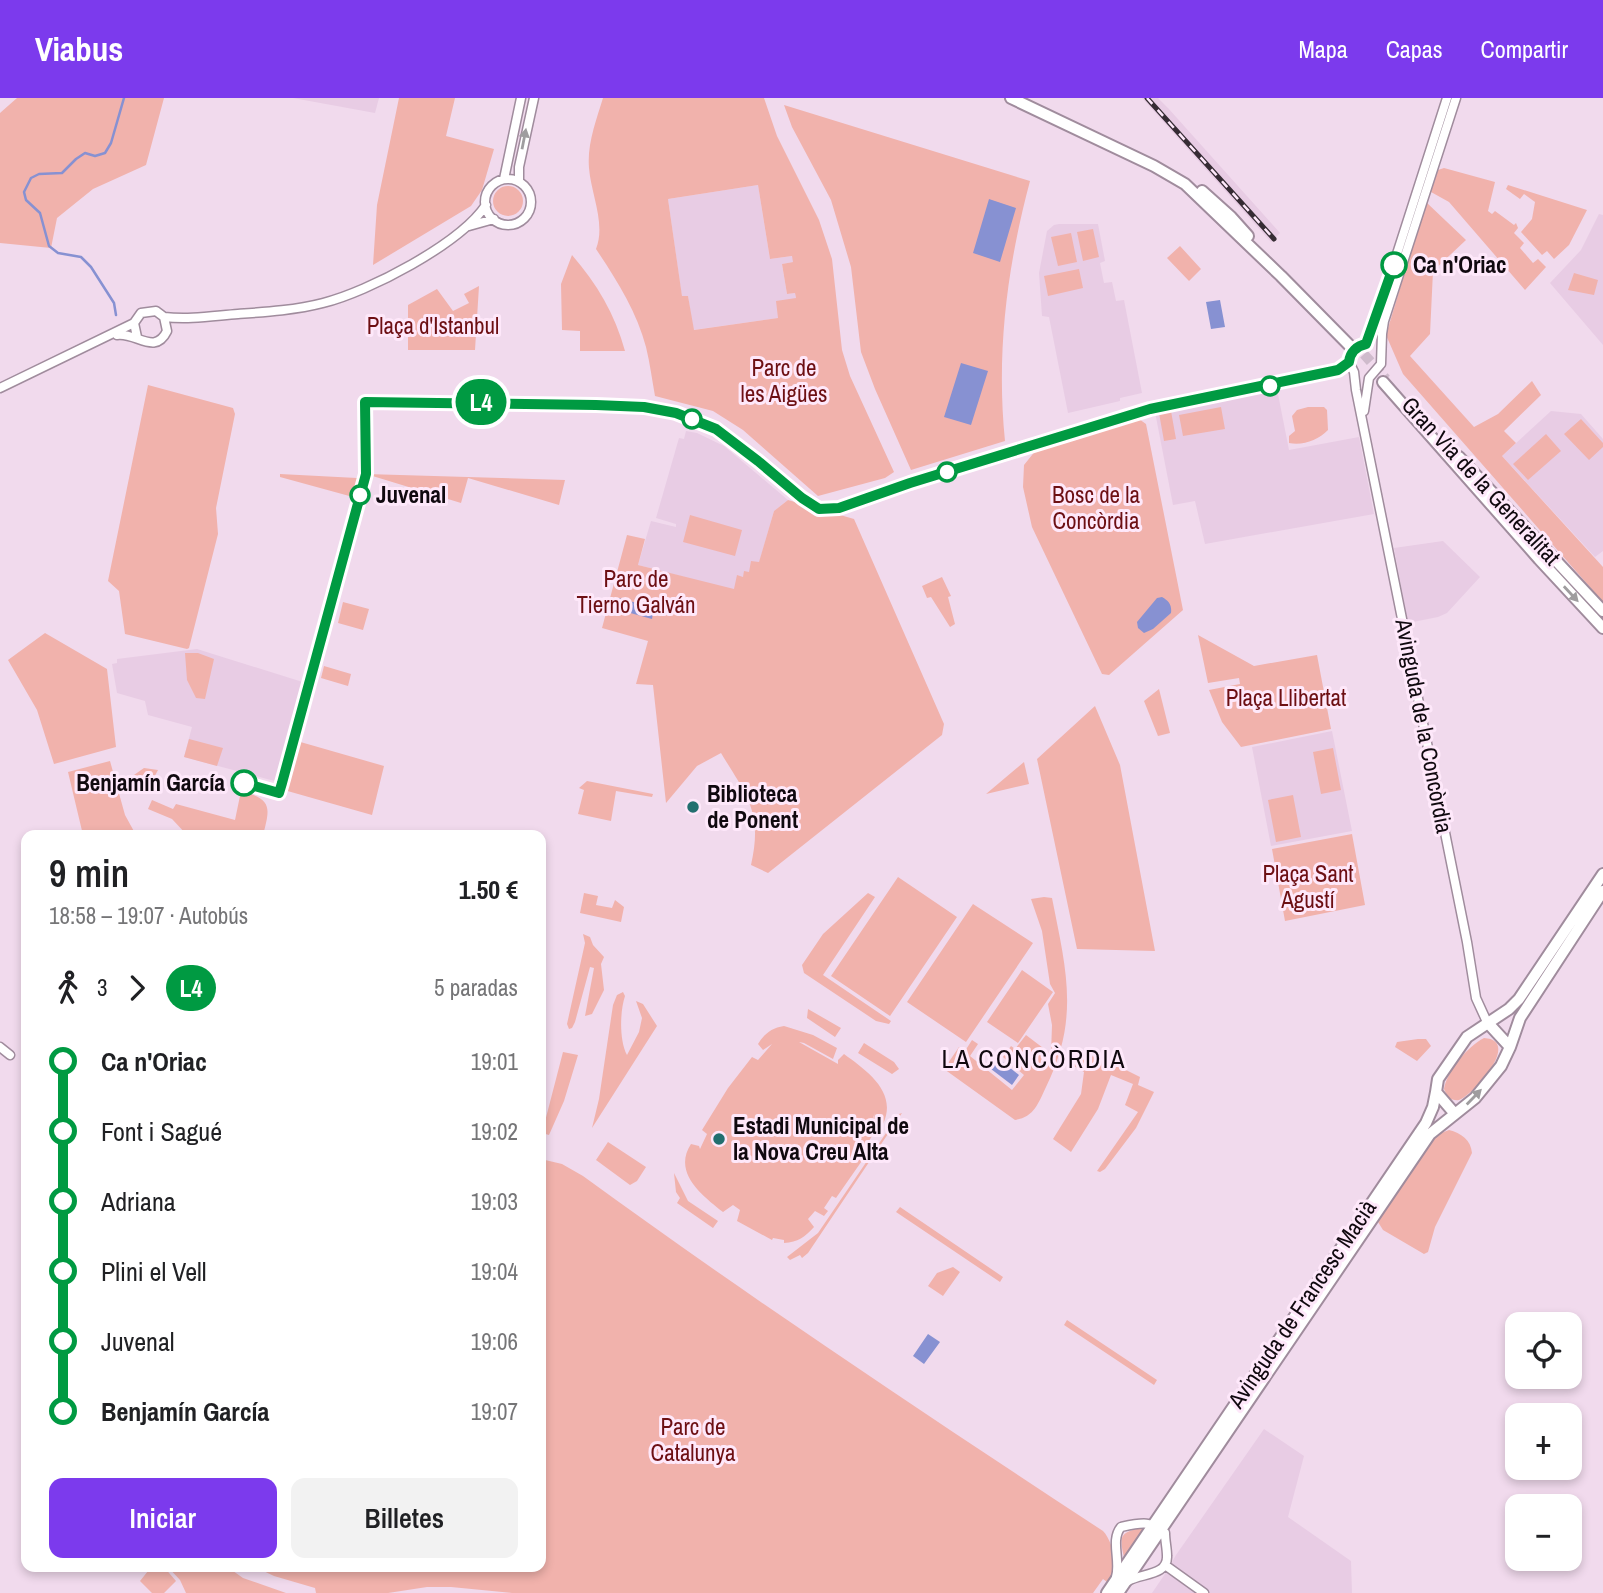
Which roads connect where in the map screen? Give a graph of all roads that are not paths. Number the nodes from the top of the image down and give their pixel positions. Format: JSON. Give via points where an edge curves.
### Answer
{"nodes":[{"id":1,"x":521,"y":98,"type":"edge"},
{"id":2,"x":534,"y":98,"type":"edge"},
{"id":3,"x":1011,"y":98,"type":"edge"},
{"id":4,"x":1023,"y":98,"type":"edge"},
{"id":5,"x":1447,"y":98,"type":"edge"},
{"id":6,"x":1456,"y":98,"type":"edge"},
{"id":7,"x":504,"y":179,"type":"junction"},
{"id":8,"x":519,"y":181,"type":"junction"},
{"id":9,"x":486,"y":205,"type":"junction"},
{"id":10,"x":494,"y":219,"type":"junction"},
{"id":11,"x":469,"y":226,"type":"junction"},
{"id":12,"x":164,"y":317,"type":"junction"},
{"id":13,"x":191,"y":319,"type":"junction"},
{"id":14,"x":134,"y":323,"type":"junction"},
{"id":15,"x":167,"y":331,"type":"junction"},
{"id":16,"x":107,"y":337,"type":"junction"},
{"id":17,"x":137,"y":338,"type":"junction"},
{"id":18,"x":0,"y":388,"type":"edge"},
{"id":19,"x":1365,"y":428,"type":"junction"},
{"id":20,"x":1603,"y":611,"type":"edge"},
{"id":21,"x":1603,"y":628,"type":"edge"},
{"id":22,"x":1603,"y":874,"type":"edge"},
{"id":23,"x":1603,"y":891,"type":"edge"},
{"id":24,"x":1487,"y":1022,"type":"junction"},
{"id":25,"x":0,"y":1047,"type":"edge"},
{"id":26,"x":1510,"y":1047,"type":"junction"},
{"id":27,"x":10,"y":1055,"type":"dead end"},
{"id":28,"x":1436,"y":1092,"type":"junction"},
{"id":29,"x":1455,"y":1114,"type":"junction"},
{"id":30,"x":1165,"y":1514,"type":"junction"},
{"id":31,"x":1156,"y":1528,"type":"junction"},
{"id":32,"x":1165,"y":1565,"type":"junction"},
{"id":33,"x":1128,"y":1570,"type":"junction"},
{"id":34,"x":1119,"y":1586,"type":"edge"},
{"id":35,"x":1107,"y":1593,"type":"edge"},
{"id":36,"x":1204,"y":1593,"type":"edge"}],
"edges":[{"from":1,"to":7,"type":"street"},
{"from":8,"to":2,"type":"street","one_way":true},
{"from":3,"to":4,"type":"main road","via":[[1162,170],[1197,195],[1352,344],[1211,198],[1180,174]]},
{"from":5,"to":19,"type":"street","name":"Avinguda de la Concòrdia","via":[[1366,344],[1349,356]]},
{"from":6,"to":19,"type":"street","name":"Avinguda de la Concòrdia","via":[[1384,321],[1381,364],[1369,378],[1364,404]]},
{"from":7,"to":8,"type":"street"},
{"from":7,"to":9,"type":"street","via":[[492,186]]},
{"from":8,"to":10,"type":"street","via":[[529,191],[529,212],[512,224]]},
{"from":9,"to":10,"type":"street"},
{"from":9,"to":11,"type":"street"},
{"from":10,"to":11,"type":"street"},
{"from":11,"to":13,"type":"street","via":[[400,272],[325,303]]},
{"from":12,"to":13,"type":"street"},
{"from":12,"to":14,"type":"street","via":[[147,310]]},
{"from":12,"to":15,"type":"street"},
{"from":13,"to":15,"type":"street"},
{"from":14,"to":16,"type":"street"},
{"from":14,"to":17,"type":"street"},
{"from":15,"to":17,"type":"street","via":[[151,344]]},
{"from":16,"to":17,"type":"street","via":[[124,334]]},
{"from":16,"to":18,"type":"street"},
{"from":19,"to":24,"type":"street","name":"Avinguda de la Concòrdia","via":[[1476,998]]},
{"from":20,"to":21,"type":"main road","name":"Gran Via de la Generalitat","one_way":true,"via":[[1384,381]]},
{"from":22,"to":24,"type":"main road","name":"Avinguda de Francesc Macià","via":[[1519,999]]},
{"from":23,"to":26,"type":"main road","name":"Avinguda de Francesc Macià","via":[[1531,998]]},
{"from":24,"to":26,"type":"main road"},
{"from":24,"to":28,"type":"main road","name":"Avinguda de Francesc Macià","via":[[1467,1037],[1438,1079]]},
{"from":25,"to":27,"type":"street"},
{"from":29,"to":26,"type":"main road","name":"Avinguda de Francesc Macià","one_way":true,"via":[[1485,1086]]},
{"from":28,"to":29,"type":"main road"},
{"from":28,"to":30,"type":"main road","name":"Avinguda de Francesc Macià","via":[[1426,1123]]},
{"from":29,"to":30,"type":"main road","name":"Avinguda de Francesc Macià","via":[[1430,1134]]},
{"from":30,"to":31,"type":"main road","name":"Avinguda de Francesc Macià"},
{"from":30,"to":31,"type":"street","name":"Avinguda de Francesc Macià"},
{"from":31,"to":32,"type":"street","name":"Avinguda de Francesc Macià","via":[[1168,1558]]},
{"from":31,"to":33,"type":"main road","name":"Avinguda de Francesc Macià"},
{"from":31,"to":33,"type":"street","via":[[1123,1526],[1118,1531],[1115,1540]]},
{"from":32,"to":33,"type":"street","name":"Avinguda de Francesc Macià","via":[[1159,1571]]},
{"from":32,"to":36,"type":"street"},
{"from":33,"to":34,"type":"main road","name":"Avinguda de Francesc Macià"},
{"from":33,"to":34,"type":"street","name":"Avinguda de Francesc Macià"},
{"from":34,"to":35,"type":"main road","name":"Avinguda de Francesc Macià"}]}
